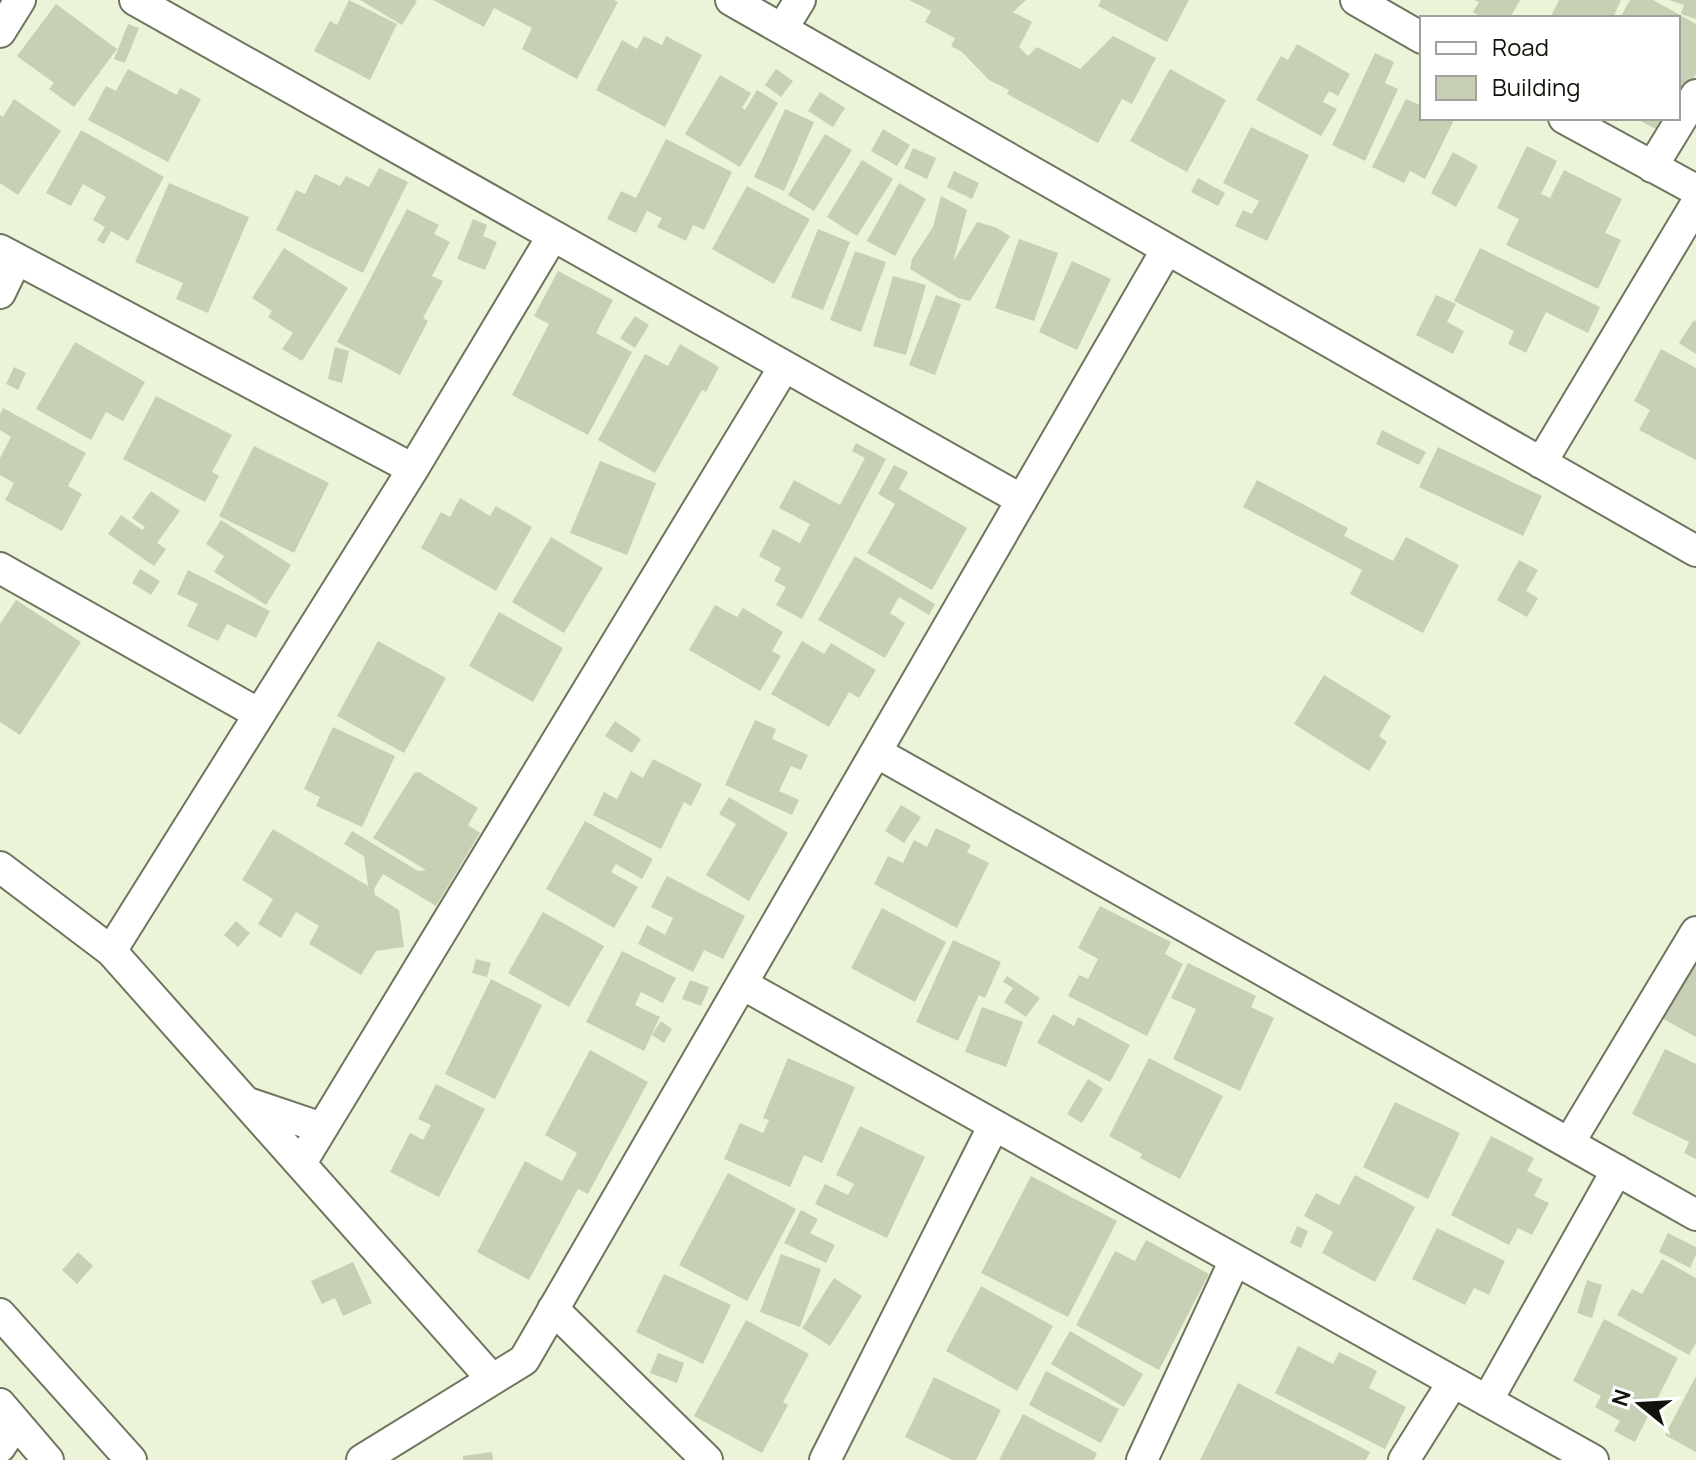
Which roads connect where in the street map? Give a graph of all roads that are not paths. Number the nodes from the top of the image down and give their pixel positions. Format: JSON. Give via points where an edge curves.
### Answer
{"nodes":[{"id":1,"x":20,"y":0,"type":"edge"},
{"id":2,"x":135,"y":0,"type":"edge"},
{"id":3,"x":731,"y":0,"type":"edge"},
{"id":4,"x":800,"y":0,"type":"edge"},
{"id":5,"x":1356,"y":0,"type":"edge"},
{"id":6,"x":782,"y":29,"type":"junction"},
{"id":7,"x":0,"y":32,"type":"edge"},
{"id":8,"x":1420,"y":37,"type":"edge"},
{"id":9,"x":1696,"y":95,"type":"edge"},
{"id":10,"x":1568,"y":120,"type":"edge"},
{"id":11,"x":1652,"y":167,"type":"junction"},
{"id":12,"x":1696,"y":190,"type":"edge"},
{"id":13,"x":1696,"y":204,"type":"edge"},
{"id":14,"x":552,"y":237,"type":"junction"},
{"id":15,"x":1167,"y":249,"type":"junction"},
{"id":16,"x":8,"y":255,"type":"edge"},
{"id":17,"x":0,"y":293,"type":"edge"},
{"id":18,"x":784,"y":367,"type":"junction"},
{"id":19,"x":1541,"y":463,"type":"junction"},
{"id":20,"x":413,"y":469,"type":"junction"},
{"id":21,"x":1022,"y":500,"type":"junction"},
{"id":22,"x":1696,"y":551,"type":"edge"},
{"id":23,"x":0,"y":568,"type":"edge"},
{"id":24,"x":259,"y":714,"type":"junction"},
{"id":25,"x":876,"y":752,"type":"junction"},
{"id":26,"x":0,"y":867,"type":"edge"},
{"id":27,"x":1696,"y":932,"type":"edge"},
{"id":28,"x":111,"y":951,"type":"junction"},
{"id":29,"x":742,"y":984,"type":"junction"},
{"id":30,"x":247,"y":1103,"type":"junction"},
{"id":31,"x":994,"y":1125,"type":"junction"},
{"id":32,"x":322,"y":1128,"type":"junction"},
{"id":33,"x":1569,"y":1143,"type":"junction"},
{"id":34,"x":301,"y":1163,"type":"junction"},
{"id":35,"x":1617,"y":1170,"type":"junction"},
{"id":36,"x":1696,"y":1215,"type":"edge"},
{"id":37,"x":1235,"y":1260,"type":"junction"},
{"id":38,"x":553,"y":1309,"type":"junction"},
{"id":39,"x":0,"y":1314,"type":"edge"},
{"id":40,"x":492,"y":1379,"type":"junction"},
{"id":41,"x":1453,"y":1382,"type":"junction"},
{"id":42,"x":1487,"y":1401,"type":"junction"},
{"id":43,"x":5,"y":1425,"type":"edge"},
{"id":44,"x":394,"y":1450,"type":"edge"},
{"id":45,"x":1589,"y":1459,"type":"edge"},
{"id":46,"x":48,"y":1460,"type":"edge"},
{"id":47,"x":131,"y":1460,"type":"edge"},
{"id":48,"x":362,"y":1460,"type":"edge"},
{"id":49,"x":707,"y":1460,"type":"edge"},
{"id":50,"x":825,"y":1460,"type":"edge"},
{"id":51,"x":1142,"y":1460,"type":"edge"},
{"id":52,"x":1404,"y":1460,"type":"edge"}],
"edges":[{"from":1,"to":7,"type":"street"},
{"from":2,"to":14,"type":"street"},
{"from":3,"to":6,"type":"street"},
{"from":4,"to":6,"type":"street"},
{"from":5,"to":8,"type":"street"},
{"from":6,"to":15,"type":"street"},
{"from":9,"to":11,"type":"street"},
{"from":10,"to":11,"type":"street"},
{"from":11,"to":12,"type":"street"},
{"from":13,"to":19,"type":"street"},
{"from":14,"to":18,"type":"street"},
{"from":14,"to":20,"type":"street"},
{"from":15,"to":19,"type":"street"},
{"from":15,"to":21,"type":"street"},
{"from":16,"to":17,"type":"street"},
{"from":16,"to":20,"type":"street"},
{"from":18,"to":21,"type":"street"},
{"from":18,"to":32,"type":"street"},
{"from":19,"to":22,"type":"street"},
{"from":20,"to":24,"type":"street"},
{"from":21,"to":25,"type":"street"},
{"from":23,"to":24,"type":"street"},
{"from":24,"to":28,"type":"street"},
{"from":25,"to":29,"type":"street"},
{"from":25,"to":33,"type":"street"},
{"from":26,"to":28,"type":"street"},
{"from":27,"to":33,"type":"street"},
{"from":28,"to":30,"type":"street"},
{"from":29,"to":31,"type":"street"},
{"from":29,"to":38,"type":"street"},
{"from":30,"to":32,"type":"street"},
{"from":30,"to":34,"type":"street"},
{"from":31,"to":37,"type":"street"},
{"from":31,"to":50,"type":"street"},
{"from":32,"to":34,"type":"street"},
{"from":33,"to":35,"type":"street"},
{"from":34,"to":40,"type":"street"},
{"from":35,"to":36,"type":"street"},
{"from":35,"to":42,"type":"street"},
{"from":37,"to":41,"type":"street"},
{"from":37,"to":51,"type":"street"},
{"from":38,"to":40,"type":"street","via":[[524,1360]]},
{"from":38,"to":49,"type":"street"},
{"from":39,"to":47,"type":"street"},
{"from":40,"to":44,"type":"street"},
{"from":41,"to":42,"type":"street"},
{"from":41,"to":52,"type":"street"},
{"from":42,"to":45,"type":"street"},
{"from":43,"to":46,"type":"street"},
{"from":44,"to":48,"type":"street"}]}
